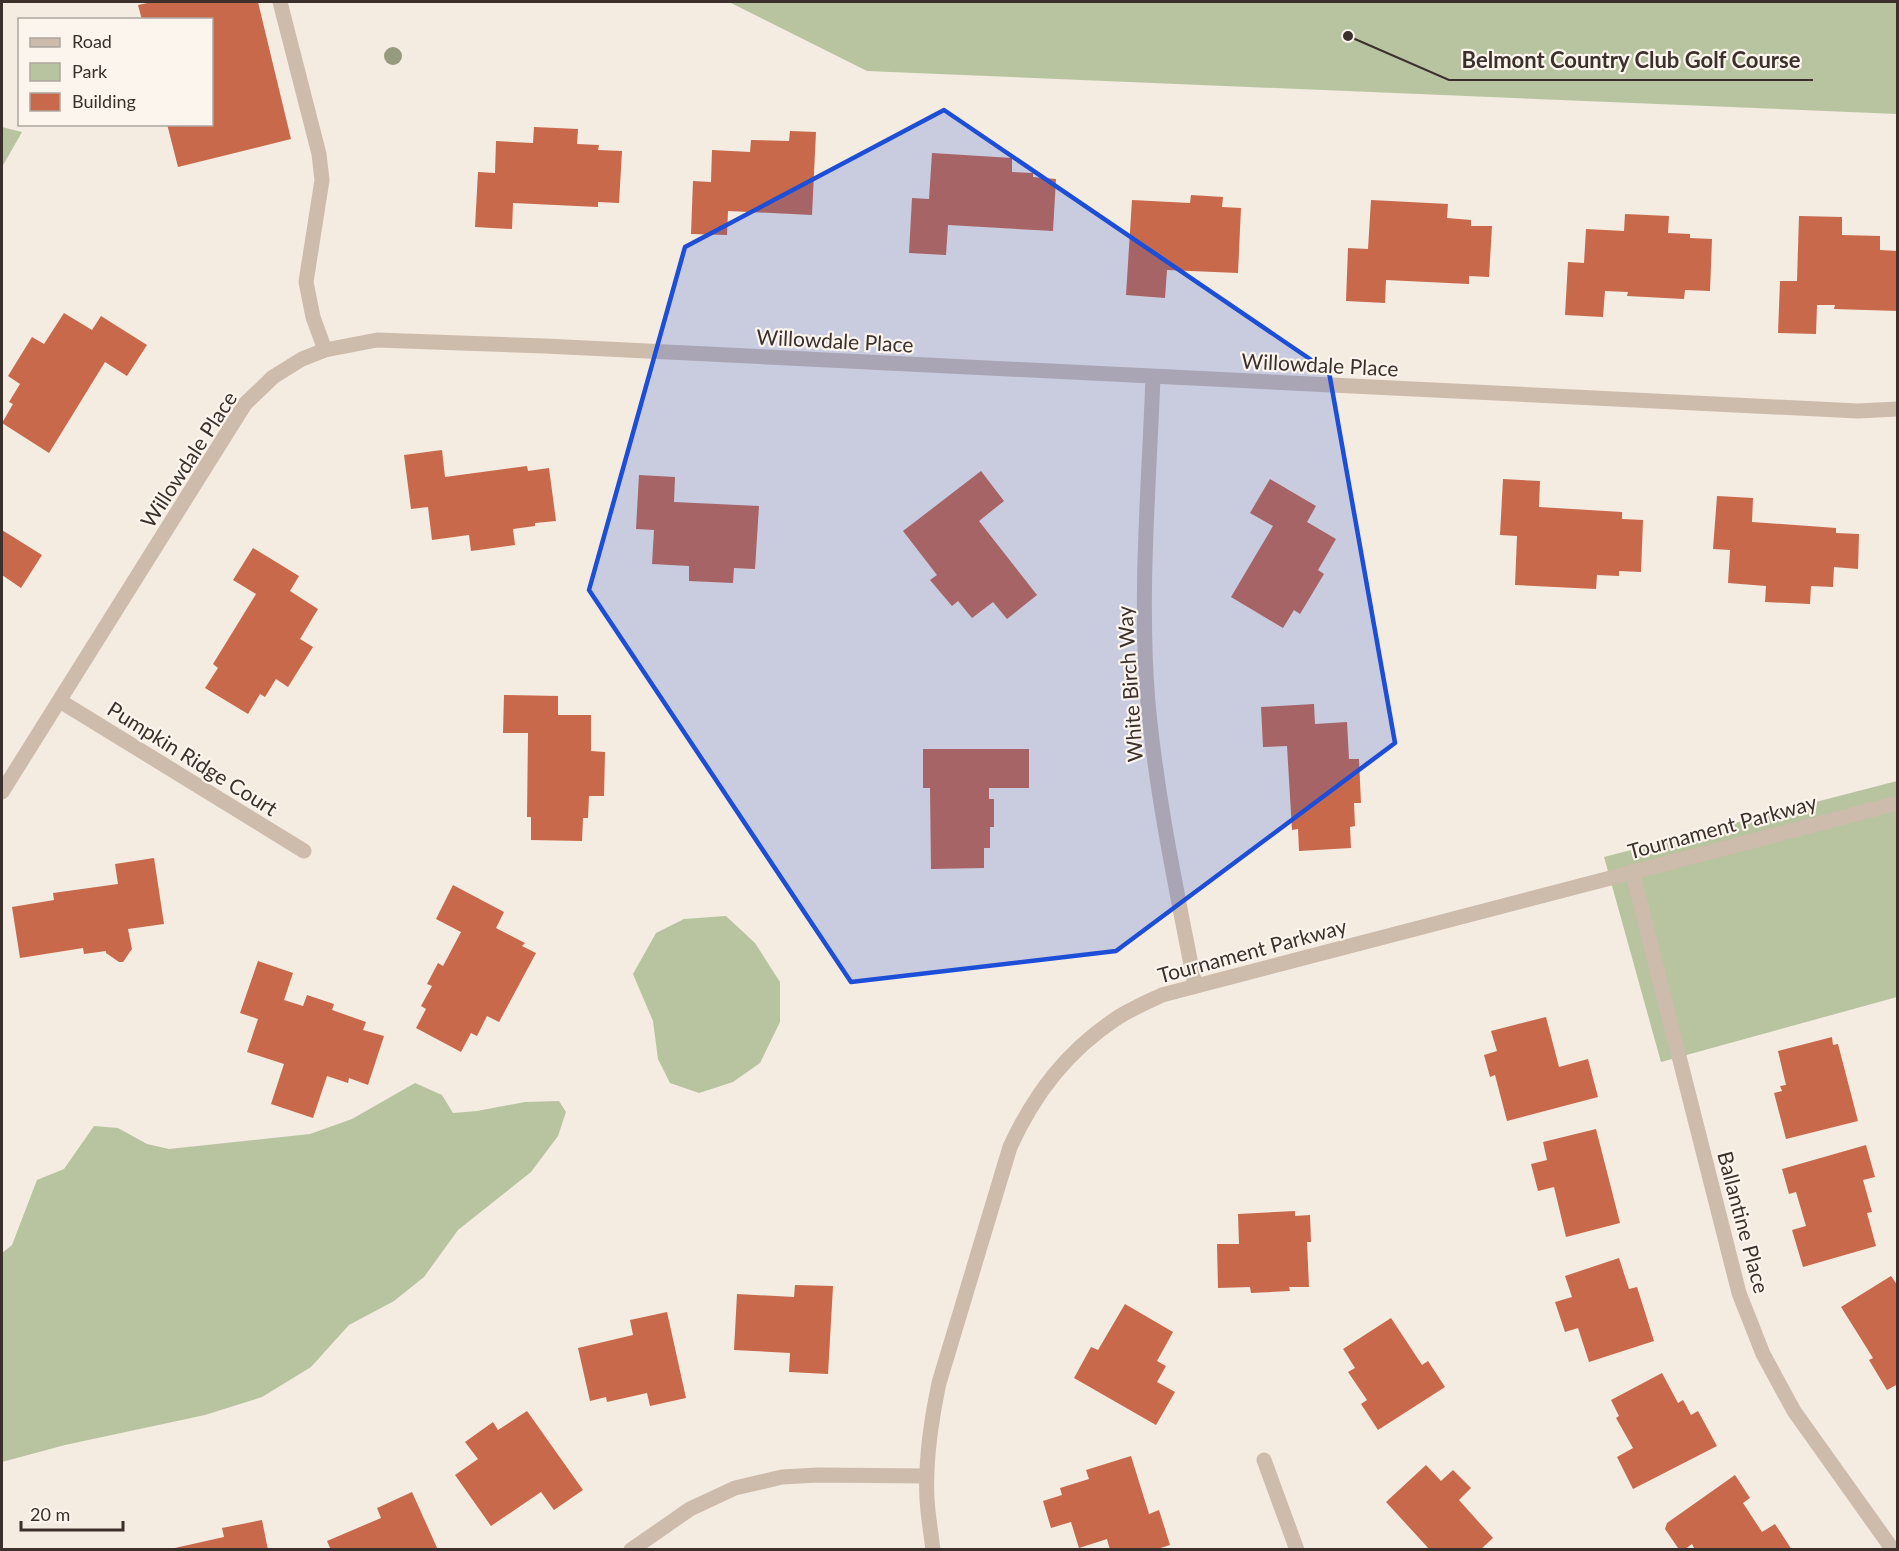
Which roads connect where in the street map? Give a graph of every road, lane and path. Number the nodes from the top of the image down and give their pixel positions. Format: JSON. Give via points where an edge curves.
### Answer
{"nodes":[{"id":1,"x":280,"y":2,"type":"edge"},
{"id":2,"x":325,"y":350,"type":"junction"},
{"id":3,"x":1153,"y":377,"type":"junction"},
{"id":4,"x":1898,"y":409,"type":"edge"},
{"id":5,"x":60,"y":701,"type":"junction"},
{"id":6,"x":2,"y":792,"type":"edge"},
{"id":7,"x":1898,"y":803,"type":"edge"},
{"id":8,"x":304,"y":851,"type":"dead end"},
{"id":9,"x":1632,"y":871,"type":"junction"},
{"id":10,"x":1195,"y":985,"type":"junction"},
{"id":11,"x":1264,"y":1460,"type":"dead end"},
{"id":12,"x":927,"y":1476,"type":"junction"},
{"id":13,"x":631,"y":1550,"type":"edge"},
{"id":14,"x":933,"y":1550,"type":"edge"},
{"id":15,"x":1297,"y":1550,"type":"edge"},
{"id":16,"x":1893,"y":1550,"type":"edge"}],
"edges":[{"from":1,"to":2,"type":"street","via":[[319,154],[322,180],[306,282]]},
{"from":2,"to":3,"type":"street","name":"Willowdale Place","via":[[377,340]]},
{"from":2,"to":5,"type":"street","name":"Willowdale Place","via":[[273,377],[245,404]]},
{"from":3,"to":4,"type":"street","name":"Willowdale Place","via":[[1858,411]]},
{"from":3,"to":10,"type":"street","name":"White Birch Way","via":[[1144,601],[1148,702],[1160,806]]},
{"from":5,"to":6,"type":"street","name":"Willowdale Place"},
{"from":5,"to":8,"type":"street","name":"Pumpkin Ridge Court"},
{"from":7,"to":9,"type":"street","name":"Tournament Parkway"},
{"from":9,"to":10,"type":"street","name":"Tournament Parkway"},
{"from":9,"to":16,"type":"street","name":"Ballantine Place","via":[[1739,1293],[1763,1354],[1794,1411]]},
{"from":10,"to":12,"type":"street","name":"Tournament Parkway","via":[[1162,994],[1118,1017],[1082,1044],[1047,1080],[1024,1116],[1010,1147],[939,1383]]},
{"from":11,"to":15,"type":"street"},
{"from":12,"to":13,"type":"street","via":[[806,1475],[735,1488],[690,1509]]},
{"from":12,"to":14,"type":"street","name":"Tournament Parkway"}]}
